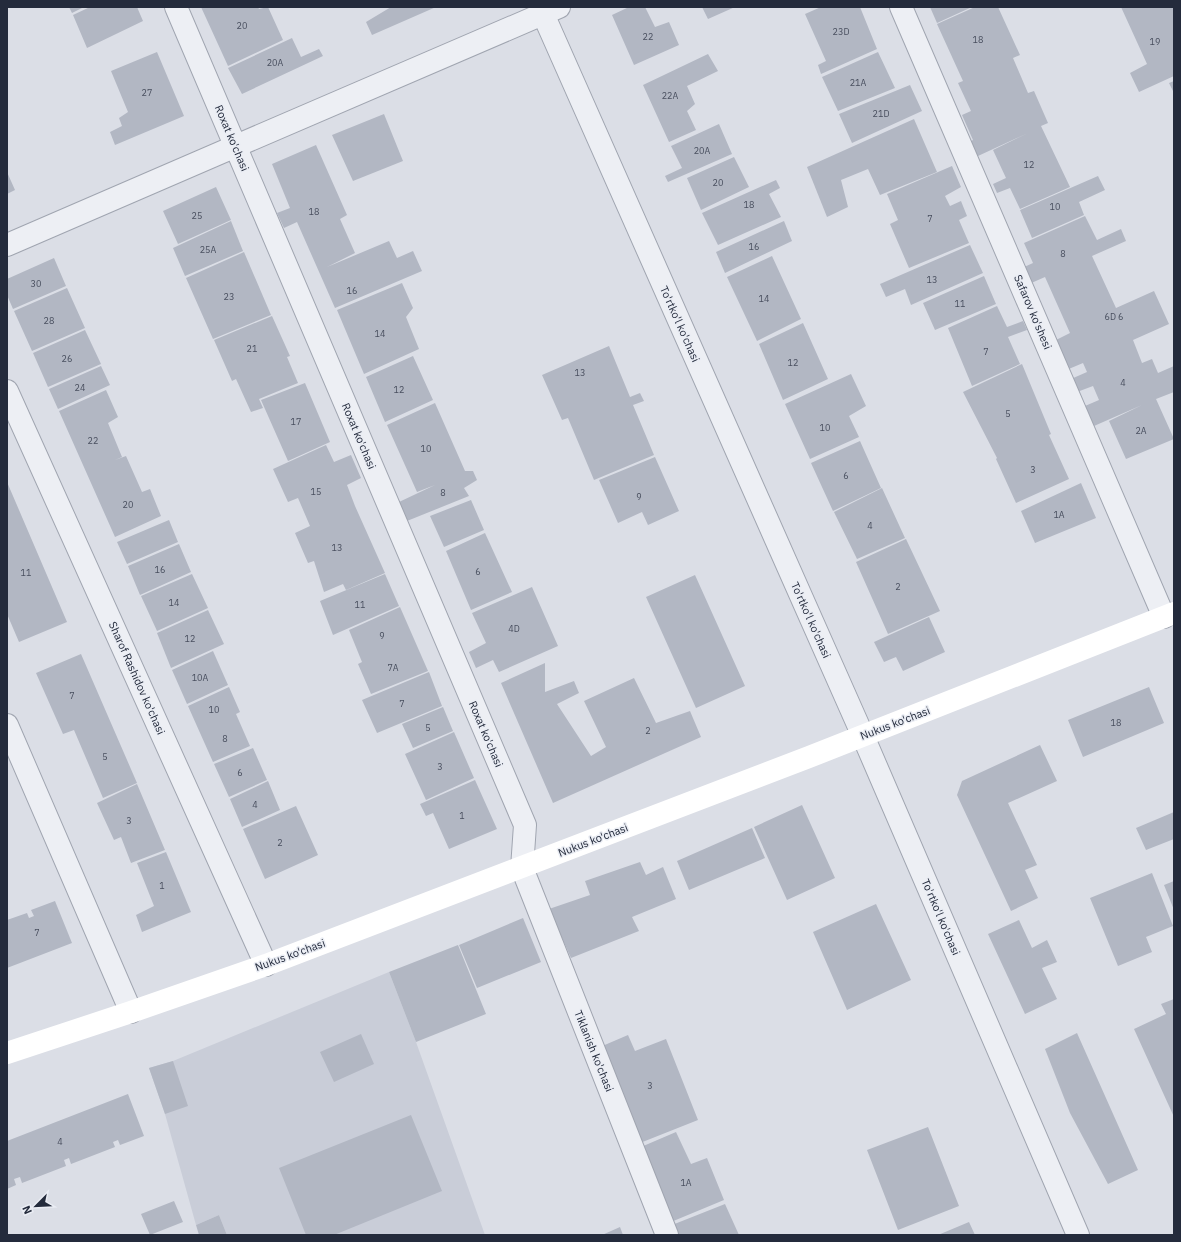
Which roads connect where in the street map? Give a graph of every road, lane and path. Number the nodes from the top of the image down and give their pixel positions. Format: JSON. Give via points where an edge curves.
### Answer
{"nodes":[{"id":1,"x":176,"y":7,"type":"edge"},
{"id":2,"x":901,"y":7,"type":"edge"},
{"id":3,"x":548,"y":9,"type":"edge"},
{"id":4,"x":236,"y":146,"type":"junction"},
{"id":5,"x":7,"y":246,"type":"edge"},
{"id":6,"x":7,"y":391,"type":"edge"},
{"id":7,"x":1169,"y":615,"type":"edge"},
{"id":8,"x":7,"y":725,"type":"edge"},
{"id":9,"x":862,"y":736,"type":"junction"},
{"id":10,"x":522,"y":868,"type":"junction"},
{"id":11,"x":266,"y":965,"type":"junction"},
{"id":12,"x":131,"y":1012,"type":"junction"},
{"id":13,"x":7,"y":1053,"type":"edge"},
{"id":14,"x":667,"y":1235,"type":"edge"},
{"id":15,"x":1078,"y":1235,"type":"edge"}],
"edges":[{"from":1,"to":4,"type":"street","name":"Roxat ko'chasi"},
{"from":2,"to":7,"type":"street","name":"Safarov ko'shesi"},
{"from":3,"to":4,"type":"street"},
{"from":3,"to":9,"type":"street","name":"To'rtko'l ko'chasi"},
{"from":4,"to":5,"type":"street"},
{"from":4,"to":10,"type":"street","name":"Roxat ko'chasi","via":[[525,825]]},
{"from":6,"to":11,"type":"street","name":"Sharof Rashidov ko'chasi"},
{"from":7,"to":9,"type":"main road","name":"Nukus ko'chasi"},
{"from":8,"to":12,"type":"street"},
{"from":9,"to":10,"type":"main road","name":"Nukus ko'chasi"},
{"from":9,"to":15,"type":"street","name":"To'rtko'l ko'chasi"},
{"from":10,"to":11,"type":"main road","name":"Nukus ko'chasi"},
{"from":10,"to":14,"type":"street","name":"Tiklanish ko'chasi"},
{"from":11,"to":12,"type":"main road","name":"Nukus ko'chasi"},
{"from":12,"to":13,"type":"main road","name":"Nukus ko'chasi"}]}
